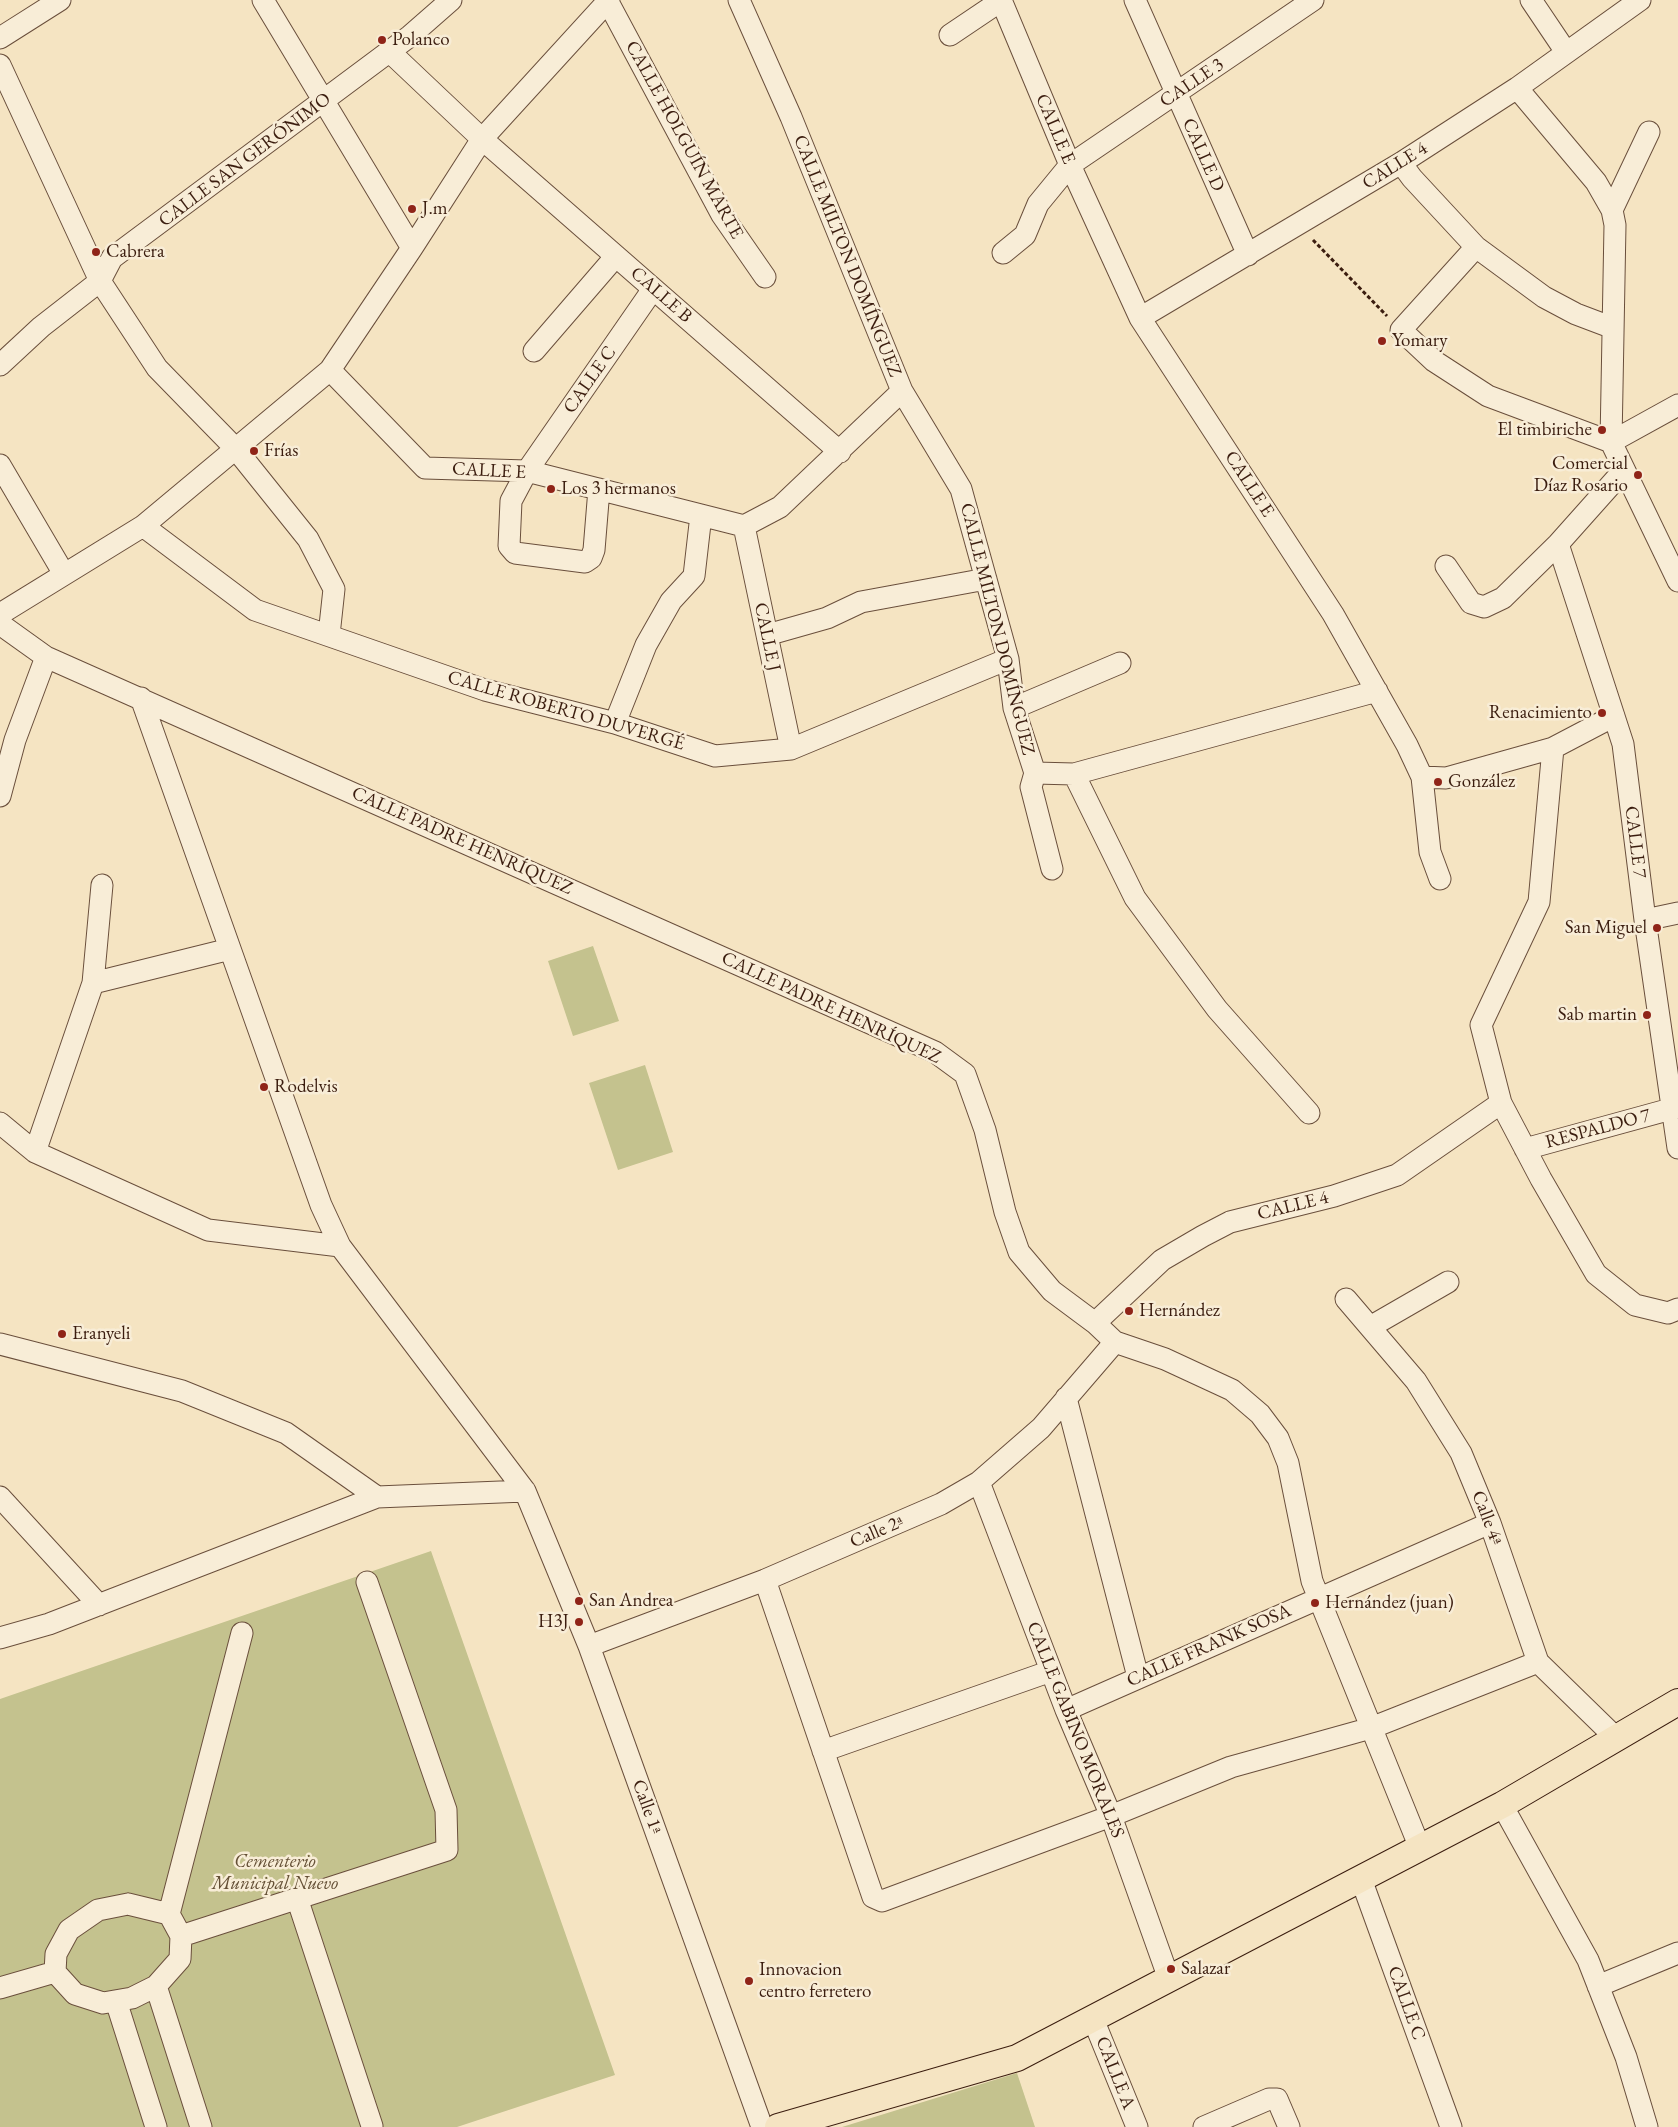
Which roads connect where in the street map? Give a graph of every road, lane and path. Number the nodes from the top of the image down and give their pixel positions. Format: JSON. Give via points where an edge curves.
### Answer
{"nodes":[{"id":1,"x":60,"y":0,"type":"edge"},
{"id":2,"x":263,"y":0,"type":"edge"},
{"id":3,"x":451,"y":0,"type":"edge"},
{"id":4,"x":608,"y":0,"type":"edge"},
{"id":5,"x":739,"y":0,"type":"edge"},
{"id":6,"x":1002,"y":0,"type":"edge"},
{"id":7,"x":1135,"y":0,"type":"edge"},
{"id":8,"x":1313,"y":0,"type":"edge"},
{"id":9,"x":1531,"y":0,"type":"edge"},
{"id":10,"x":1640,"y":0,"type":"edge"},
{"id":11,"x":950,"y":35,"type":"dead end"},
{"id":12,"x":0,"y":38,"type":"edge"},
{"id":13,"x":390,"y":52,"type":"junction"},
{"id":14,"x":1566,"y":52,"type":"junction"},
{"id":15,"x":0,"y":65,"type":"edge"},
{"id":16,"x":1516,"y":88,"type":"junction"},
{"id":17,"x":1176,"y":94,"type":"junction"},
{"id":18,"x":325,"y":100,"type":"junction"},
{"id":19,"x":1650,"y":132,"type":"dead end"},
{"id":20,"x":482,"y":139,"type":"junction"},
{"id":21,"x":1401,"y":162,"type":"junction"},
{"id":22,"x":1070,"y":165,"type":"junction"},
{"id":23,"x":1612,"y":210,"type":"junction"},
{"id":24,"x":1298,"y":225,"type":"junction"},
{"id":25,"x":1476,"y":247,"type":"junction"},
{"id":26,"x":412,"y":248,"type":"junction"},
{"id":27,"x":1003,"y":253,"type":"dead end"},
{"id":28,"x":1248,"y":255,"type":"junction"},
{"id":29,"x":616,"y":256,"type":"junction"},
{"id":30,"x":765,"y":277,"type":"dead end"},
{"id":31,"x":100,"y":281,"type":"junction"},
{"id":32,"x":653,"y":289,"type":"junction"},
{"id":33,"x":1140,"y":318,"type":"junction"},
{"id":34,"x":1613,"y":328,"type":"junction"},
{"id":35,"x":1401,"y":330,"type":"junction"},
{"id":36,"x":534,"y":351,"type":"dead end"},
{"id":37,"x":0,"y":364,"type":"edge"},
{"id":38,"x":330,"y":370,"type":"junction"},
{"id":39,"x":902,"y":391,"type":"junction"},
{"id":40,"x":1678,"y":404,"type":"edge"},
{"id":41,"x":1611,"y":442,"type":"junction"},
{"id":42,"x":236,"y":448,"type":"junction"},
{"id":43,"x":840,"y":452,"type":"junction"},
{"id":44,"x":0,"y":466,"type":"edge"},
{"id":45,"x":1624,"y":470,"type":"junction"},
{"id":46,"x":527,"y":472,"type":"junction"},
{"id":47,"x":598,"y":490,"type":"junction"},
{"id":48,"x":701,"y":515,"type":"junction"},
{"id":49,"x":142,"y":526,"type":"junction"},
{"id":50,"x":744,"y":526,"type":"junction"},
{"id":51,"x":1558,"y":544,"type":"junction"},
{"id":52,"x":1446,"y":566,"type":"dead end"},
{"id":53,"x":64,"y":574,"type":"junction"},
{"id":54,"x":986,"y":579,"type":"junction"},
{"id":55,"x":1678,"y":581,"type":"edge"},
{"id":56,"x":0,"y":614,"type":"edge"},
{"id":57,"x":0,"y":624,"type":"edge"},
{"id":58,"x":767,"y":635,"type":"junction"},
{"id":59,"x":329,"y":636,"type":"junction"},
{"id":60,"x":46,"y":657,"type":"junction"},
{"id":61,"x":1008,"y":659,"type":"junction"},
{"id":62,"x":1120,"y":663,"type":"dead end"},
{"id":63,"x":1377,"y":691,"type":"junction"},
{"id":64,"x":141,"y":698,"type":"junction"},
{"id":65,"x":1014,"y":708,"type":"junction"},
{"id":66,"x":1614,"y":716,"type":"junction"},
{"id":67,"x":615,"y":723,"type":"junction"},
{"id":68,"x":1554,"y":748,"type":"junction"},
{"id":69,"x":791,"y":749,"type":"junction"},
{"id":70,"x":1035,"y":773,"type":"junction"},
{"id":71,"x":1074,"y":774,"type":"junction"},
{"id":72,"x":1422,"y":777,"type":"junction"},
{"id":73,"x":0,"y":796,"type":"edge"},
{"id":74,"x":1052,"y":869,"type":"dead end"},
{"id":75,"x":1440,"y":878,"type":"dead end"},
{"id":76,"x":102,"y":885,"type":"dead end"},
{"id":77,"x":1678,"y":914,"type":"edge"},
{"id":78,"x":1645,"y":920,"type":"junction"},
{"id":79,"x":230,"y":949,"type":"junction"},
{"id":80,"x":93,"y":983,"type":"junction"},
{"id":81,"x":1501,"y":1103,"type":"junction"},
{"id":82,"x":1675,"y":1108,"type":"edge"},
{"id":83,"x":1308,"y":1113,"type":"dead end"},
{"id":84,"x":0,"y":1123,"type":"edge"},
{"id":85,"x":1678,"y":1148,"type":"edge"},
{"id":86,"x":1525,"y":1149,"type":"junction"},
{"id":87,"x":35,"y":1152,"type":"junction"},
{"id":88,"x":340,"y":1246,"type":"junction"},
{"id":89,"x":1448,"y":1282,"type":"dead end"},
{"id":90,"x":1346,"y":1299,"type":"dead end"},
{"id":91,"x":1678,"y":1310,"type":"edge"},
{"id":92,"x":1095,"y":1324,"type":"junction"},
{"id":93,"x":1370,"y":1327,"type":"junction"},
{"id":94,"x":1115,"y":1342,"type":"junction"},
{"id":95,"x":0,"y":1344,"type":"edge"},
{"id":96,"x":1066,"y":1398,"type":"junction"},
{"id":97,"x":978,"y":1482,"type":"junction"},
{"id":98,"x":525,"y":1491,"type":"junction"},
{"id":99,"x":0,"y":1497,"type":"edge"},
{"id":100,"x":377,"y":1497,"type":"junction"},
{"id":101,"x":1490,"y":1523,"type":"junction"},
{"id":102,"x":765,"y":1580,"type":"junction"},
{"id":103,"x":367,"y":1582,"type":"dead end"},
{"id":104,"x":1319,"y":1598,"type":"junction"},
{"id":105,"x":99,"y":1605,"type":"junction"},
{"id":106,"x":242,"y":1633,"type":"dead end"},
{"id":107,"x":0,"y":1638,"type":"edge"},
{"id":108,"x":589,"y":1646,"type":"junction"},
{"id":109,"x":1538,"y":1662,"type":"junction"},
{"id":110,"x":1051,"y":1671,"type":"junction"},
{"id":111,"x":1138,"y":1677,"type":"junction"},
{"id":112,"x":1678,"y":1702,"type":"edge"},
{"id":113,"x":1066,"y":1710,"type":"junction"},
{"id":114,"x":1372,"y":1728,"type":"junction"},
{"id":115,"x":1616,"y":1738,"type":"junction"},
{"id":116,"x":823,"y":1751,"type":"junction"},
{"id":117,"x":1502,"y":1805,"type":"junction"},
{"id":118,"x":1111,"y":1816,"type":"junction"},
{"id":119,"x":1420,"y":1848,"type":"junction"},
{"id":120,"x":1361,"y":1878,"type":"junction"},
{"id":121,"x":297,"y":1898,"type":"junction"},
{"id":122,"x":169,"y":1914,"type":"junction"},
{"id":123,"x":181,"y":1936,"type":"junction"},
{"id":124,"x":1678,"y":1953,"type":"edge"},
{"id":125,"x":55,"y":1972,"type":"junction"},
{"id":126,"x":1169,"y":1978,"type":"junction"},
{"id":127,"x":156,"y":1986,"type":"junction"},
{"id":128,"x":1598,"y":1986,"type":"junction"},
{"id":129,"x":0,"y":1988,"type":"edge"},
{"id":130,"x":116,"y":2001,"type":"junction"},
{"id":131,"x":1093,"y":2019,"type":"junction"},
{"id":132,"x":372,"y":2126,"type":"edge"},
{"id":133,"x":156,"y":2127,"type":"edge"},
{"id":134,"x":201,"y":2127,"type":"edge"},
{"id":135,"x":762,"y":2127,"type":"edge"},
{"id":136,"x":778,"y":2127,"type":"edge"},
{"id":137,"x":1137,"y":2127,"type":"edge"},
{"id":138,"x":1204,"y":2127,"type":"edge"},
{"id":139,"x":1289,"y":2127,"type":"edge"},
{"id":140,"x":1451,"y":2127,"type":"edge"},
{"id":141,"x":1647,"y":2127,"type":"edge"}],
"edges":[{"from":1,"to":12,"type":"street"},
{"from":2,"to":18,"type":"street"},
{"from":3,"to":13,"type":"street","name":"CALLE SAN GERÓNIMO"},
{"from":4,"to":20,"type":"street"},
{"from":4,"to":30,"type":"street","name":"CALLE HOLGUÍN MARTE","via":[[722,216]]},
{"from":5,"to":39,"type":"street","name":"CALLE MILTON DOMÍNGUEZ","via":[[791,117]]},
{"from":6,"to":11,"type":"street"},
{"from":6,"to":22,"type":"street","name":"CALLE E"},
{"from":7,"to":17,"type":"street","name":"CALLE D"},
{"from":8,"to":17,"type":"street","name":"CALLE 3"},
{"from":9,"to":14,"type":"street"},
{"from":10,"to":14,"type":"street","name":"CALLE 4"},
{"from":13,"to":18,"type":"street","name":"CALLE SAN GERÓNIMO"},
{"from":13,"to":20,"type":"street","name":"CALLE B"},
{"from":14,"to":16,"type":"street","name":"CALLE 4"},
{"from":15,"to":31,"type":"street"},
{"from":16,"to":21,"type":"street","name":"CALLE 4"},
{"from":16,"to":23,"type":"street","via":[[1582,163]]},
{"from":17,"to":22,"type":"street","name":"CALLE 3"},
{"from":17,"to":28,"type":"street","name":"CALLE D"},
{"from":18,"to":26,"type":"street"},
{"from":18,"to":31,"type":"street","name":"CALLE SAN GERÓNIMO","via":[[112,258]]},
{"from":19,"to":23,"type":"street"},
{"from":20,"to":26,"type":"street"},
{"from":20,"to":29,"type":"street","name":"CALLE B"},
{"from":21,"to":24,"type":"street","name":"CALLE 4"},
{"from":21,"to":25,"type":"street"},
{"from":22,"to":27,"type":"street","name":"CALLE 3","via":[[1038,204],[1025,235]]},
{"from":22,"to":33,"type":"street","name":"CALLE E"},
{"from":23,"to":34,"type":"street","via":[[1615,225]]},
{"from":24,"to":28,"type":"street","name":"CALLE 4"},
{"from":24,"to":35,"type":"path"},
{"from":25,"to":34,"type":"street","via":[[1544,297]]},
{"from":25,"to":35,"type":"street"},
{"from":26,"to":38,"type":"street"},
{"from":28,"to":33,"type":"street","name":"CALLE 4"},
{"from":29,"to":32,"type":"street","name":"CALLE B"},
{"from":29,"to":36,"type":"street"},
{"from":31,"to":37,"type":"street","name":"CALLE SAN GERÓNIMO"},
{"from":31,"to":42,"type":"street","via":[[157,368]]},
{"from":32,"to":43,"type":"street","name":"CALLE B"},
{"from":32,"to":46,"type":"street","name":"CALLE C"},
{"from":33,"to":63,"type":"street","name":"CALLE E","via":[[1333,614]]},
{"from":34,"to":41,"type":"street"},
{"from":35,"to":41,"type":"street","via":[[1434,361],[1488,396]]},
{"from":38,"to":42,"type":"street"},
{"from":38,"to":46,"type":"street","name":"CALLE E","via":[[425,468]]},
{"from":39,"to":43,"type":"street"},
{"from":39,"to":54,"type":"street","name":"CALLE MILTON DOMÍNGUEZ","via":[[962,489]]},
{"from":40,"to":41,"type":"street"},
{"from":41,"to":45,"type":"street"},
{"from":42,"to":49,"type":"street"},
{"from":42,"to":59,"type":"street","via":[[308,539],[334,589]]},
{"from":43,"to":50,"type":"street","via":[[780,507]]},
{"from":44,"to":53,"type":"street"},
{"from":45,"to":51,"type":"street"},
{"from":45,"to":55,"type":"street"},
{"from":46,"to":47,"type":"street","name":"CALLE E"},
{"from":46,"to":47,"type":"street","via":[[511,501],[508,537],[509,546],[515,553],[585,562],[591,558]]},
{"from":47,"to":48,"type":"street","name":"CALLE E"},
{"from":48,"to":50,"type":"street","name":"CALLE E"},
{"from":48,"to":67,"type":"street","via":[[694,576],[671,601],[646,646]]},
{"from":49,"to":53,"type":"street"},
{"from":49,"to":59,"type":"street","name":"CALLE ROBERTO DUVERGÉ","via":[[255,610]]},
{"from":50,"to":58,"type":"street","name":"CALLE J"},
{"from":51,"to":52,"type":"street","via":[[1503,598],[1484,607],[1471,603]]},
{"from":51,"to":66,"type":"street","name":"CALLE 7"},
{"from":53,"to":56,"type":"street"},
{"from":54,"to":58,"type":"street","via":[[861,602],[827,618]]},
{"from":54,"to":61,"type":"street","name":"CALLE MILTON DOMÍNGUEZ"},
{"from":57,"to":60,"type":"street","name":"CALLE PADRE HENRÍQUEZ"},
{"from":58,"to":69,"type":"street","name":"CALLE J"},
{"from":59,"to":67,"type":"street","name":"CALLE ROBERTO DUVERGÉ","via":[[485,690]]},
{"from":60,"to":64,"type":"street","name":"CALLE PADRE HENRÍQUEZ"},
{"from":60,"to":73,"type":"street"},
{"from":61,"to":65,"type":"street","name":"CALLE MILTON DOMÍNGUEZ"},
{"from":61,"to":69,"type":"street","name":"CALLE ROBERTO DUVERGÉ"},
{"from":62,"to":65,"type":"street"},
{"from":63,"to":71,"type":"street","name":"CALLE MILTON DOMÍNGUEZ"},
{"from":63,"to":72,"type":"street","name":"CALLE E"},
{"from":64,"to":79,"type":"street","name":"Calle 1ª"},
{"from":64,"to":92,"type":"street","name":"CALLE PADRE HENRÍQUEZ","via":[[935,1052],[965,1074],[985,1130],[1005,1212],[1019,1252],[1052,1291]]},
{"from":65,"to":70,"type":"street","name":"CALLE MILTON DOMÍNGUEZ"},
{"from":66,"to":68,"type":"street"},
{"from":66,"to":78,"type":"street","name":"CALLE 7","via":[[1623,744]]},
{"from":67,"to":69,"type":"street","name":"CALLE ROBERTO DUVERGÉ","via":[[714,756]]},
{"from":68,"to":72,"type":"street","via":[[1446,778]]},
{"from":68,"to":81,"type":"street","via":[[1539,902],[1481,1024]]},
{"from":70,"to":71,"type":"street","name":"CALLE MILTON DOMÍNGUEZ"},
{"from":70,"to":74,"type":"street","via":[[1031,787]]},
{"from":71,"to":83,"type":"street","via":[[1135,898],[1217,1009]]},
{"from":72,"to":75,"type":"street","name":"CALLE E","via":[[1430,852]]},
{"from":76,"to":80,"type":"street"},
{"from":77,"to":78,"type":"street"},
{"from":78,"to":82,"type":"street","name":"CALLE 7"},
{"from":79,"to":80,"type":"street"},
{"from":79,"to":88,"type":"street","name":"Calle 1ª","via":[[321,1205]]},
{"from":80,"to":87,"type":"street"},
{"from":81,"to":86,"type":"street"},
{"from":81,"to":92,"type":"street","name":"CALLE 4","via":[[1397,1175],[1334,1196],[1230,1222],[1203,1236],[1162,1260]]},
{"from":82,"to":85,"type":"street","name":"CALLE 7"},
{"from":82,"to":86,"type":"street","name":"RESPALDO 7"},
{"from":84,"to":87,"type":"street"},
{"from":86,"to":91,"type":"street","via":[[1596,1274],[1635,1305],[1668,1313]]},
{"from":87,"to":88,"type":"street","via":[[208,1230]]},
{"from":88,"to":98,"type":"street","name":"Calle 1ª"},
{"from":89,"to":93,"type":"street"},
{"from":90,"to":93,"type":"street","name":"Calle 4ª"},
{"from":92,"to":94,"type":"street","name":"CALLE PADRE HENRÍQUEZ"},
{"from":93,"to":101,"type":"street","name":"Calle 4ª","via":[[1416,1381],[1461,1454]]},
{"from":94,"to":96,"type":"street","name":"Calle 2ª"},
{"from":94,"to":104,"type":"street","name":"CALLE PADRE HENRÍQUEZ","via":[[1165,1359],[1232,1390],[1260,1414],[1278,1438],[1288,1464],[1312,1581]]},
{"from":95,"to":100,"type":"street","via":[[182,1391],[286,1433]]},
{"from":96,"to":97,"type":"street","name":"Calle 2ª","via":[[1041,1428]]},
{"from":96,"to":111,"type":"street"},
{"from":97,"to":102,"type":"street","name":"Calle 2ª","via":[[941,1504]]},
{"from":97,"to":110,"type":"street","name":"CALLE GABINO MORALES"},
{"from":98,"to":100,"type":"street"},
{"from":98,"to":108,"type":"street","name":"Calle 1ª"},
{"from":99,"to":105,"type":"street"},
{"from":100,"to":105,"type":"street"},
{"from":101,"to":104,"type":"street","name":"CALLE FRANK SOSA"},
{"from":101,"to":109,"type":"street","name":"Calle 4ª"},
{"from":102,"to":108,"type":"street","name":"Calle 2ª"},
{"from":102,"to":116,"type":"street"},
{"from":103,"to":121,"type":"street","via":[[446,1810],[447,1850]]},
{"from":104,"to":111,"type":"street","name":"CALLE FRANK SOSA"},
{"from":104,"to":114,"type":"street","name":"CALLE PADRE HENRÍQUEZ"},
{"from":105,"to":107,"type":"street"},
{"from":106,"to":122,"type":"street"},
{"from":108,"to":135,"type":"street","name":"Calle 1ª"},
{"from":109,"to":114,"type":"street"},
{"from":109,"to":115,"type":"street","name":"Calle 4ª"},
{"from":110,"to":113,"type":"street","name":"CALLE GABINO MORALES"},
{"from":110,"to":116,"type":"street"},
{"from":111,"to":113,"type":"street","name":"CALLE FRANK SOSA"},
{"from":112,"to":115,"type":"main road"},
{"from":113,"to":118,"type":"street","name":"CALLE GABINO MORALES"},
{"from":114,"to":118,"type":"street","via":[[1231,1767]]},
{"from":114,"to":119,"type":"street","name":"CALLE PADRE HENRÍQUEZ"},
{"from":115,"to":117,"type":"main road"},
{"from":116,"to":118,"type":"street","via":[[873,1897],[877,1900],[882,1901]]},
{"from":117,"to":119,"type":"main road"},
{"from":117,"to":128,"type":"street","via":[[1588,1960]]},
{"from":118,"to":126,"type":"street","name":"CALLE GABINO MORALES"},
{"from":119,"to":120,"type":"main road"},
{"from":120,"to":126,"type":"main road"},
{"from":120,"to":140,"type":"street","name":"CALLE C"},
{"from":121,"to":123,"type":"street"},
{"from":121,"to":132,"type":"street"},
{"from":122,"to":123,"type":"street"},
{"from":122,"to":125,"type":"street","via":[[128,1904],[98,1910],[69,1930],[56,1954]]},
{"from":123,"to":127,"type":"street","via":[[180,1959]]},
{"from":124,"to":128,"type":"street"},
{"from":125,"to":129,"type":"street"},
{"from":125,"to":130,"type":"street","via":[[75,1994],[104,2003]]},
{"from":126,"to":131,"type":"main road"},
{"from":127,"to":130,"type":"street","via":[[132,1998]]},
{"from":127,"to":134,"type":"street"},
{"from":128,"to":141,"type":"street","via":[[1626,2057]]},
{"from":130,"to":133,"type":"street"},
{"from":131,"to":136,"type":"main road","via":[[1017,2058]]},
{"from":131,"to":137,"type":"street","name":"CALLE A"},
{"from":138,"to":139,"type":"street","via":[[1269,2099],[1276,2099]]}]}
